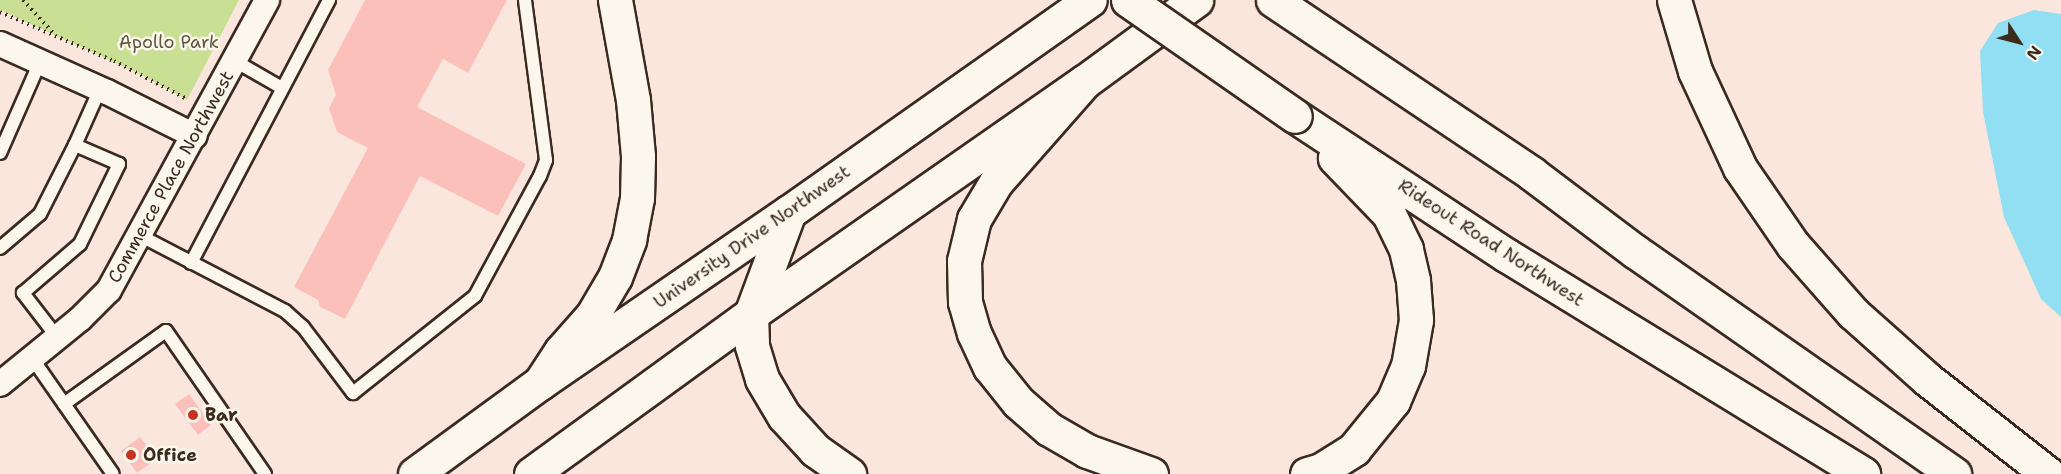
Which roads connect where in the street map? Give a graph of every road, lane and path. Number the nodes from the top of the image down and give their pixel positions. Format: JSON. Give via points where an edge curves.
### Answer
{"nodes":[{"id":1,"x":23,"y":0,"type":"edge"},
{"id":2,"x":267,"y":0,"type":"edge"},
{"id":3,"x":329,"y":0,"type":"edge"},
{"id":4,"x":525,"y":0,"type":"edge"},
{"id":5,"x":615,"y":0,"type":"edge"},
{"id":6,"x":1089,"y":0,"type":"edge"},
{"id":7,"x":1128,"y":0,"type":"edge"},
{"id":8,"x":1196,"y":0,"type":"edge"},
{"id":9,"x":1273,"y":0,"type":"edge"},
{"id":10,"x":1674,"y":0,"type":"edge"},
{"id":11,"x":0,"y":12,"type":"edge"},
{"id":12,"x":56,"y":36,"type":"junction"},
{"id":13,"x":0,"y":44,"type":"edge"},
{"id":14,"x":235,"y":61,"type":"junction"},
{"id":15,"x":40,"y":62,"type":"junction"},
{"id":16,"x":1084,"y":82,"type":"junction"},
{"id":17,"x":282,"y":87,"type":"junction"},
{"id":18,"x":100,"y":89,"type":"junction"},
{"id":19,"x":192,"y":90,"type":"dead end"},
{"id":20,"x":1295,"y":116,"type":"junction"},
{"id":21,"x":195,"y":136,"type":"junction"},
{"id":22,"x":75,"y":145,"type":"junction"},
{"id":23,"x":0,"y":153,"type":"edge"},
{"id":24,"x":789,"y":212,"type":"junction"},
{"id":25,"x":141,"y":236,"type":"junction"},
{"id":26,"x":0,"y":248,"type":"edge"},
{"id":27,"x":191,"y":263,"type":"junction"},
{"id":28,"x":751,"y":314,"type":"junction"},
{"id":29,"x":57,"y":337,"type":"junction"},
{"id":30,"x":32,"y":358,"type":"junction"},
{"id":31,"x":540,"y":383,"type":"junction"},
{"id":32,"x":0,"y":384,"type":"edge"},
{"id":33,"x":64,"y":404,"type":"junction"},
{"id":34,"x":113,"y":474,"type":"edge"},
{"id":35,"x":265,"y":474,"type":"edge"},
{"id":36,"x":415,"y":474,"type":"edge"},
{"id":37,"x":531,"y":474,"type":"edge"},
{"id":38,"x":849,"y":474,"type":"edge"},
{"id":39,"x":1151,"y":474,"type":"edge"},
{"id":40,"x":1307,"y":474,"type":"edge"},
{"id":41,"x":1863,"y":474,"type":"edge"},
{"id":42,"x":1954,"y":474,"type":"edge"},
{"id":43,"x":2048,"y":474,"type":"edge"}],
"edges":[{"from":1,"to":12,"type":"path"},
{"from":2,"to":14,"type":"street","name":"Commerce Place Northwest"},
{"from":3,"to":17,"type":"lane"},
{"from":4,"to":27,"type":"lane","via":[[546,160],[540,176],[475,296],[353,393],[303,327],[285,311]]},
{"from":5,"to":31,"type":"highway","via":[[633,100],[638,156],[637,198],[629,240],[615,277],[592,316],[561,351]]},
{"from":6,"to":24,"type":"highway","name":"University Drive Northwest"},
{"from":7,"to":20,"type":"highway","name":"Rideout Road Northwest","bridge":true},
{"from":8,"to":16,"type":"highway"},
{"from":9,"to":42,"type":"highway","via":[[1531,173],[1636,252]]},
{"from":10,"to":43,"type":"highway","via":[[1695,71],[1740,168],[1793,245],[1853,314],[1927,379]]},
{"from":11,"to":12,"type":"path"},
{"from":12,"to":19,"type":"path","via":[[187,100]]},
{"from":13,"to":15,"type":"street"},
{"from":14,"to":17,"type":"lane"},
{"from":14,"to":21,"type":"street","name":"Commerce Place Northwest"},
{"from":15,"to":18,"type":"street"},
{"from":15,"to":23,"type":"lane"},
{"from":16,"to":28,"type":"highway"},
{"from":16,"to":39,"type":"highway","via":[[996,182],[974,219],[964,261],[965,302],[990,367],[1018,402],[1049,429],[1087,451]]},
{"from":17,"to":27,"type":"lane"},
{"from":18,"to":21,"type":"street"},
{"from":18,"to":22,"type":"lane"},
{"from":20,"to":40,"type":"highway","via":[[1389,214],[1406,249],[1416,320],[1408,366],[1393,401],[1354,449],[1321,470]]},
{"from":20,"to":41,"type":"highway","name":"Rideout Road Northwest","via":[[1506,255]]},
{"from":21,"to":25,"type":"street","name":"Commerce Place Northwest"},
{"from":22,"to":26,"type":"lane","via":[[40,214]]},
{"from":22,"to":29,"type":"lane","via":[[119,164],[81,244],[23,293]]},
{"from":24,"to":28,"type":"highway"},
{"from":24,"to":31,"type":"highway","name":"University Drive Northwest"},
{"from":25,"to":27,"type":"lane"},
{"from":25,"to":29,"type":"street","name":"Commerce Place Northwest","via":[[109,290]]},
{"from":28,"to":37,"type":"highway"},
{"from":28,"to":38,"type":"highway","via":[[752,346],[762,379],[784,416],[815,450]]},
{"from":29,"to":30,"type":"street","name":"Commerce Place Northwest"},
{"from":30,"to":32,"type":"street","name":"Commerce Place Northwest"},
{"from":30,"to":33,"type":"lane"},
{"from":31,"to":36,"type":"highway","name":"University Drive Northwest"},
{"from":33,"to":34,"type":"lane"},
{"from":33,"to":35,"type":"lane","via":[[166,331]]}]}
